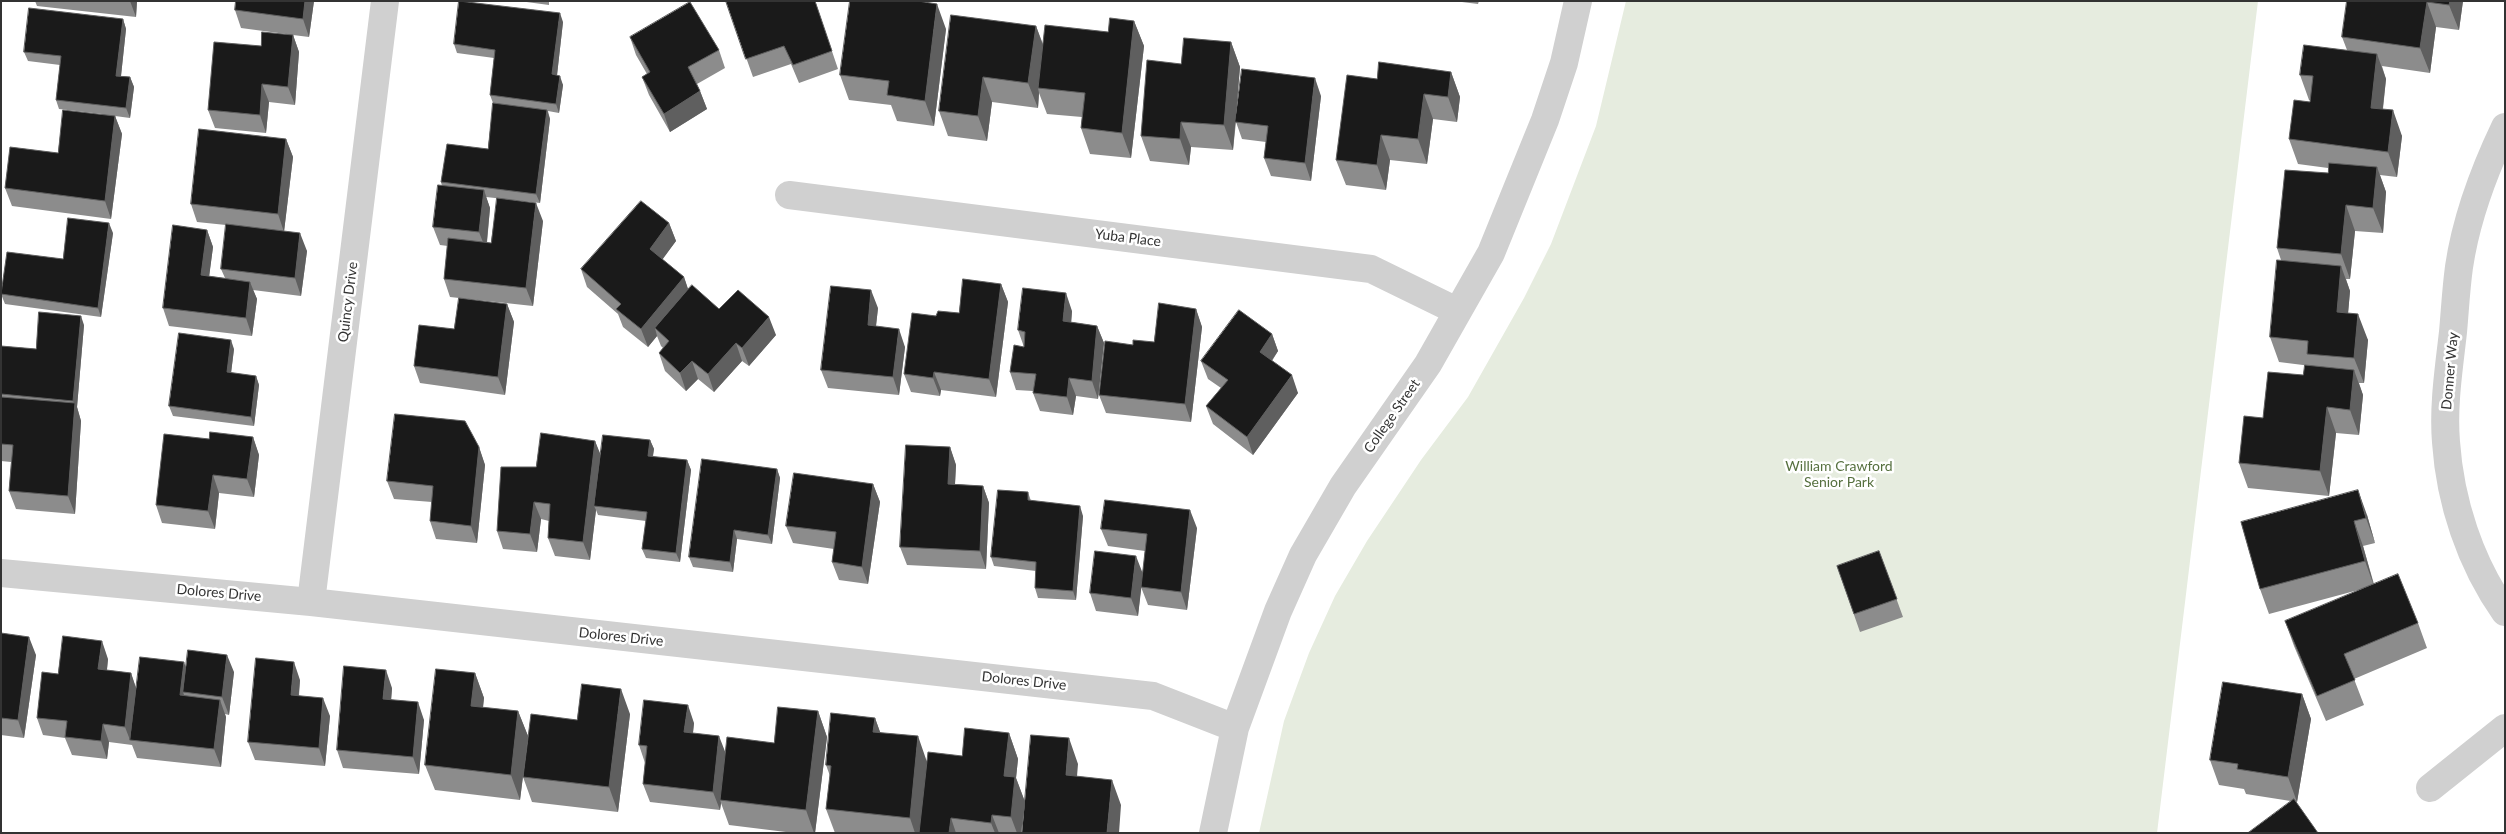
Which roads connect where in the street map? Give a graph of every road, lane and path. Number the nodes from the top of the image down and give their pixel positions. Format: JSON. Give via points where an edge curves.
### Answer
{"nodes":[{"id":1,"x":385,"y":1,"type":"edge"},
{"id":2,"x":1578,"y":1,"type":"edge"},
{"id":3,"x":2505,"y":127,"type":"edge"},
{"id":4,"x":789,"y":195,"type":"dead end"},
{"id":5,"x":1457,"y":311,"type":"junction"},
{"id":6,"x":1,"y":573,"type":"edge"},
{"id":7,"x":311,"y":602,"type":"junction"},
{"id":8,"x":2505,"y":612,"type":"edge"},
{"id":9,"x":1235,"y":728,"type":"junction"},
{"id":10,"x":2505,"y":728,"type":"edge"},
{"id":11,"x":2430,"y":788,"type":"dead end"},
{"id":12,"x":1213,"y":833,"type":"edge"}],
"edges":[{"from":1,"to":7,"type":"street","name":"Quincy Drive"},
{"from":2,"to":5,"type":"street","name":"College Street","via":[[1564,63],[1516,195],[1491,254]]},
{"from":3,"to":8,"type":"street","name":"Donner Way","via":[[2474,203],[2459,266],[2446,393],[2446,441],[2453,493],[2469,544],[2489,589]]},
{"from":4,"to":5,"type":"street","name":"Yuba Place","via":[[1371,268]]},
{"from":5,"to":9,"type":"street","name":"College Street","via":[[1428,364],[1343,486],[1303,555],[1278,611]]},
{"from":6,"to":7,"type":"street","name":"Dolores Drive"},
{"from":7,"to":9,"type":"street","name":"Dolores Drive","via":[[1153,696]]},
{"from":9,"to":12,"type":"street","name":"College Street"},
{"from":10,"to":11,"type":"street"}]}
